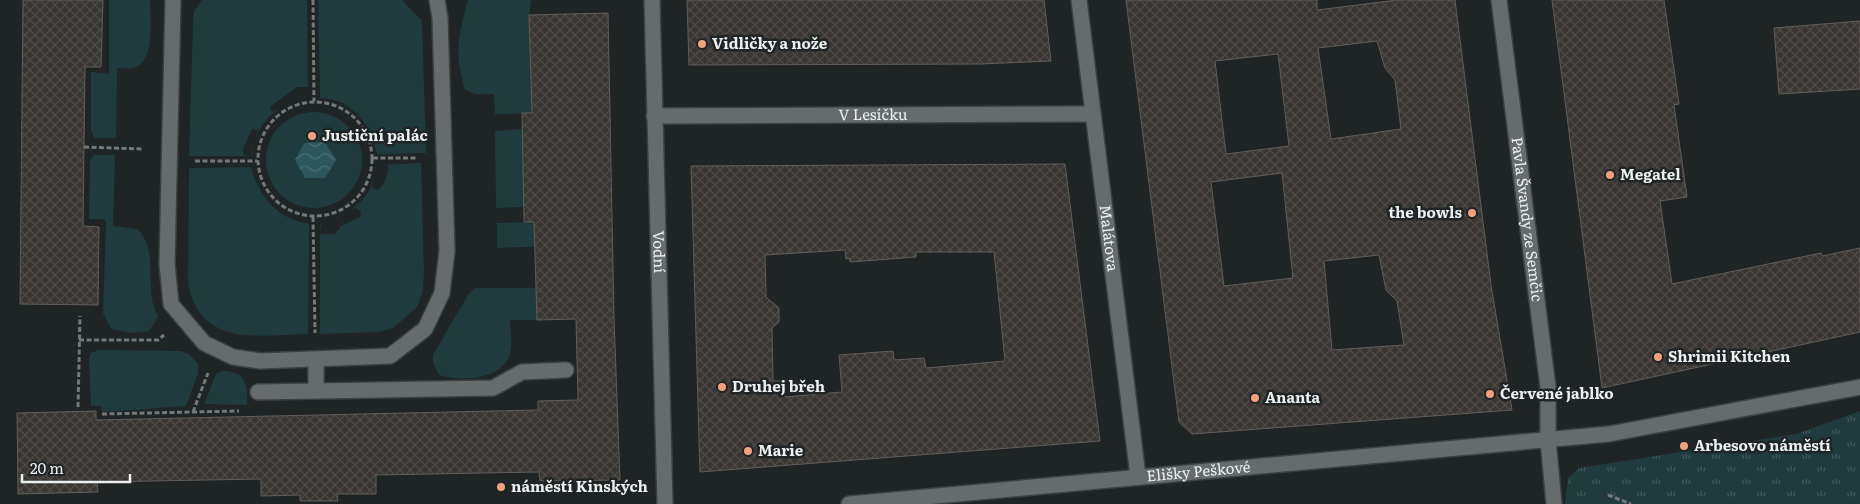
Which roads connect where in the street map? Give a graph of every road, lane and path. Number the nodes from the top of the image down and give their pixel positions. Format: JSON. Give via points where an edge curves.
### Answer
{"nodes":[{"id":1,"x":173,"y":0,"type":"edge"},
{"id":2,"x":313,"y":0,"type":"edge"},
{"id":3,"x":437,"y":0,"type":"edge"},
{"id":4,"x":652,"y":0,"type":"edge"},
{"id":5,"x":1079,"y":0,"type":"edge"},
{"id":6,"x":1498,"y":0,"type":"edge"},
{"id":7,"x":314,"y":101,"type":"junction"},
{"id":8,"x":1092,"y":114,"type":"junction"},
{"id":9,"x":654,"y":116,"type":"junction"},
{"id":10,"x":84,"y":146,"type":"dead end"},
{"id":11,"x":169,"y":156,"type":"junction"},
{"id":12,"x":444,"y":157,"type":"junction"},
{"id":13,"x":373,"y":158,"type":"junction"},
{"id":14,"x":257,"y":161,"type":"junction"},
{"id":15,"x":313,"y":216,"type":"junction"},
{"id":16,"x":80,"y":316,"type":"dead end"},
{"id":17,"x":184,"y":319,"type":"junction"},
{"id":18,"x":79,"y":340,"type":"junction"},
{"id":19,"x":217,"y":349,"type":"junction"},
{"id":20,"x":316,"y":360,"type":"junction"},
{"id":21,"x":566,"y":370,"type":"dead end"},
{"id":22,"x":1860,"y":387,"type":"edge"},
{"id":23,"x":316,"y":391,"type":"junction"},
{"id":24,"x":258,"y":392,"type":"dead end"},
{"id":25,"x":78,"y":407,"type":"dead end"},
{"id":26,"x":193,"y":412,"type":"dead end"},
{"id":27,"x":1548,"y":440,"type":"junction"},
{"id":28,"x":1138,"y":476,"type":"junction"},
{"id":29,"x":1608,"y":495,"type":"dead end"},
{"id":30,"x":664,"y":504,"type":"edge"},
{"id":31,"x":849,"y":504,"type":"edge"},
{"id":32,"x":1554,"y":504,"type":"edge"},
{"id":33,"x":1631,"y":504,"type":"edge"}],
"edges":[{"from":1,"to":11,"type":"street"},
{"from":2,"to":7,"type":"path"},
{"from":3,"to":12,"type":"street"},
{"from":4,"to":9,"type":"street","name":"Vodní"},
{"from":5,"to":8,"type":"street","name":"Malátova"},
{"from":6,"to":27,"type":"street","name":"Pavla Švandy ze Semčic","via":[[1548,387]]},
{"from":7,"to":13,"type":"path","via":[[332,104],[361,124],[370,140]]},
{"from":7,"to":14,"type":"path","via":[[296,104],[280,113],[268,126],[260,143]]},
{"from":8,"to":9,"type":"street","name":"V Lesíčku"},
{"from":8,"to":28,"type":"street","name":"Malátova"},
{"from":9,"to":30,"type":"street","name":"Vodní"},
{"from":10,"to":11,"type":"path"},
{"from":11,"to":14,"type":"path"},
{"from":11,"to":17,"type":"street","via":[[167,264],[172,304]]},
{"from":12,"to":13,"type":"path"},
{"from":12,"to":20,"type":"street","via":[[446,250],[442,293],[425,329],[390,356]]},
{"from":13,"to":15,"type":"path","via":[[361,193],[348,206],[332,214]]},
{"from":14,"to":15,"type":"path","via":[[261,178],[275,200],[296,214]]},
{"from":15,"to":20,"type":"path"},
{"from":16,"to":18,"type":"path"},
{"from":17,"to":18,"type":"path","via":[[158,340]]},
{"from":17,"to":19,"type":"street","via":[[204,343]]},
{"from":18,"to":25,"type":"path"},
{"from":19,"to":20,"type":"street","via":[[233,357],[260,361]]},
{"from":19,"to":26,"type":"path"},
{"from":20,"to":23,"type":"street"},
{"from":21,"to":23,"type":"street","via":[[522,372],[493,388]]},
{"from":22,"to":27,"type":"street","via":[[1609,434]]},
{"from":23,"to":24,"type":"street"},
{"from":27,"to":28,"type":"street","name":"Elišky Peškové"},
{"from":27,"to":32,"type":"street"},
{"from":28,"to":31,"type":"street","name":"Elišky Peškové"},
{"from":29,"to":33,"type":"path"}]}
